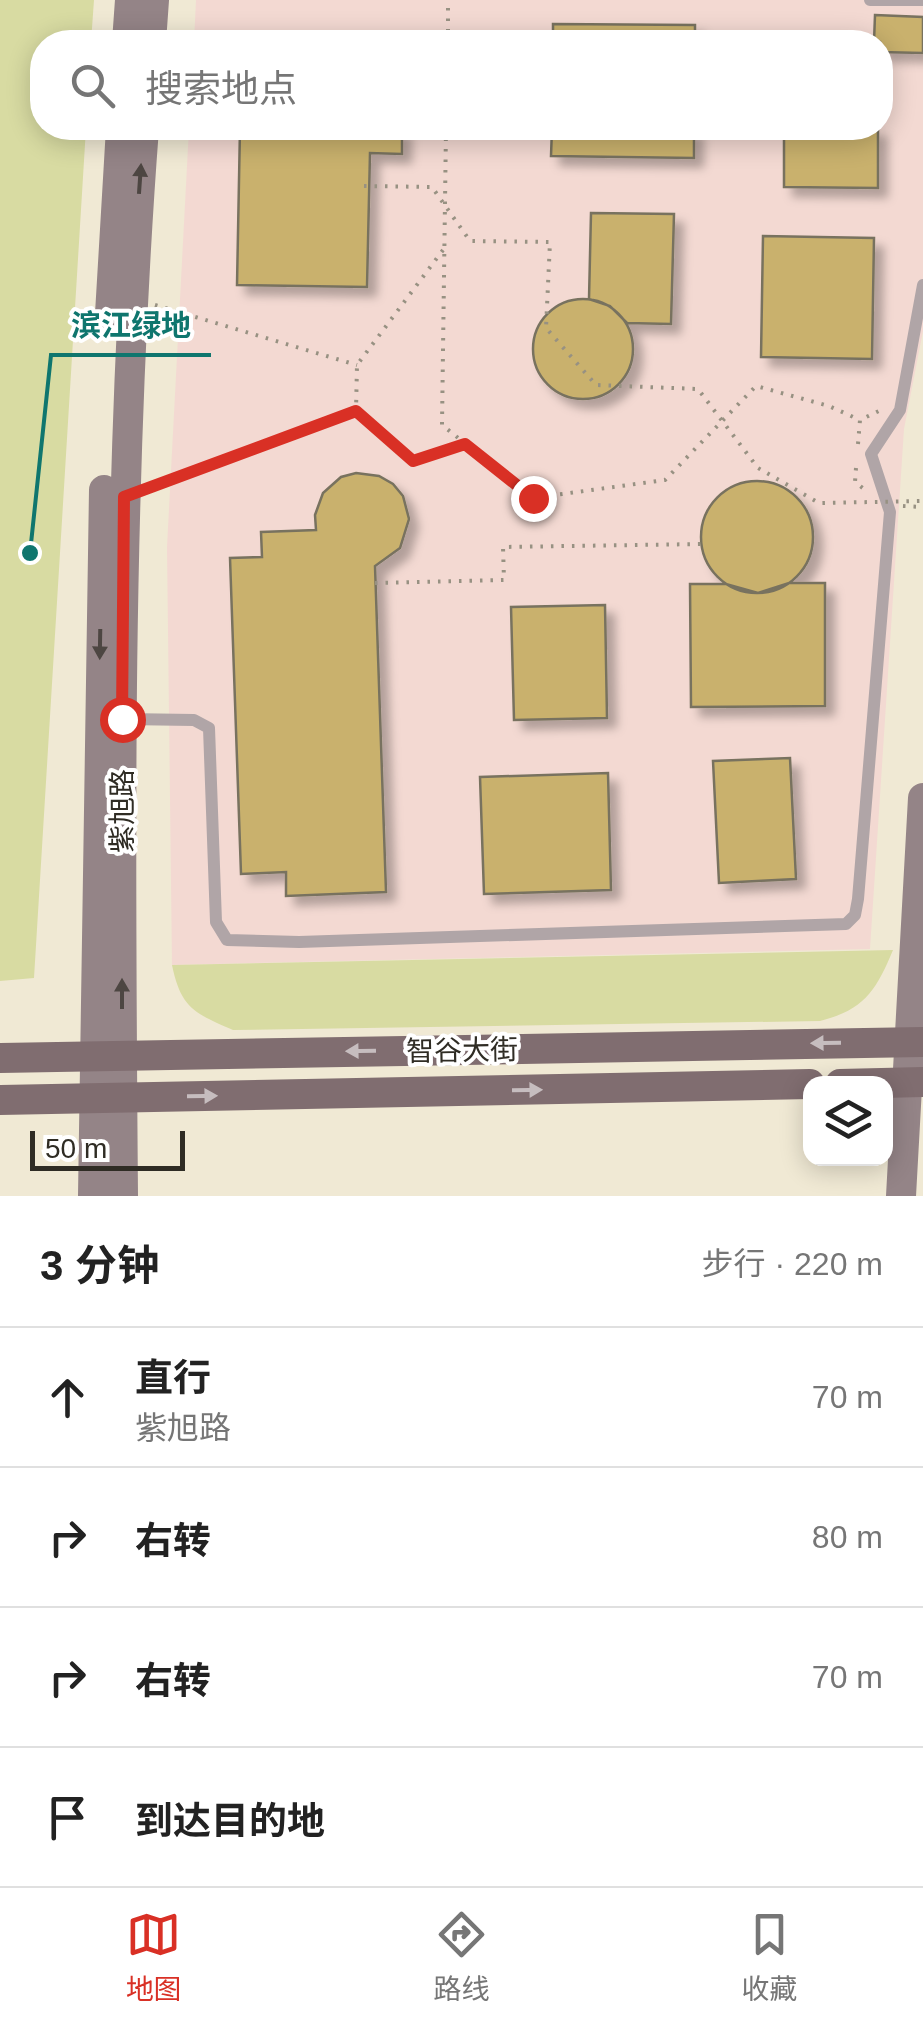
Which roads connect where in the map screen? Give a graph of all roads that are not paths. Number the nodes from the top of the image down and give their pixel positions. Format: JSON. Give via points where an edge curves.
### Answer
{"nodes":[{"id":1,"x":130,"y":0,"type":"edge"},
{"id":2,"x":154,"y":0,"type":"edge"},
{"id":3,"x":870,"y":0,"type":"edge"},
{"id":4,"x":923,"y":0,"type":"edge"},
{"id":5,"x":128,"y":30,"type":"edge"},
{"id":6,"x":152,"y":30,"type":"edge"},
{"id":7,"x":120,"y":140,"type":"edge"},
{"id":8,"x":143,"y":140,"type":"edge"},
{"id":9,"x":923,"y":286,"type":"edge"},
{"id":10,"x":122,"y":719,"type":"junction"},
{"id":11,"x":923,"y":798,"type":"edge"},
{"id":12,"x":915,"y":1042,"type":"edge"},
{"id":13,"x":107,"y":1056,"type":"junction"},
{"id":14,"x":0,"y":1058,"type":"edge"},
{"id":15,"x":914,"y":1082,"type":"edge"},
{"id":16,"x":803,"y":1084,"type":"edge"},
{"id":17,"x":107,"y":1098,"type":"junction"},
{"id":18,"x":0,"y":1100,"type":"edge"},
{"id":19,"x":94,"y":1196,"type":"edge"},
{"id":20,"x":123,"y":1196,"type":"edge"},
{"id":21,"x":901,"y":1196,"type":"edge"}],
"edges":[{"from":1,"to":5,"type":"main road"},
{"from":2,"to":6,"type":"main road"},
{"from":3,"to":4,"type":"lane"},
{"from":7,"to":13,"type":"main road","name":"紫旭路","one_way":true,"via":[[102,548]]},
{"from":10,"to":8,"type":"main road","name":"紫旭路","one_way":true,"via":[[131,298]]},
{"from":9,"to":10,"type":"lane","via":[[900,410],[871,454],[890,512],[858,899],[846,924],[228,940],[216,922],[211,734],[194,720]]},
{"from":13,"to":10,"type":"main road","name":"紫旭路","one_way":true},
{"from":11,"to":12,"type":"main road"},
{"from":12,"to":13,"type":"main road","name":"智谷大街","one_way":true},
{"from":12,"to":15,"type":"main road"},
{"from":13,"to":14,"type":"main road","name":"智谷大街"},
{"from":13,"to":17,"type":"main road","name":"紫旭路"},
{"from":15,"to":21,"type":"main road"},
{"from":17,"to":16,"type":"main road","name":"智谷大街","one_way":true},
{"from":17,"to":18,"type":"main road","name":"智谷大街"},
{"from":17,"to":19,"type":"main road","name":"紫旭路"},
{"from":17,"to":20,"type":"main road","name":"紫旭路"}]}
